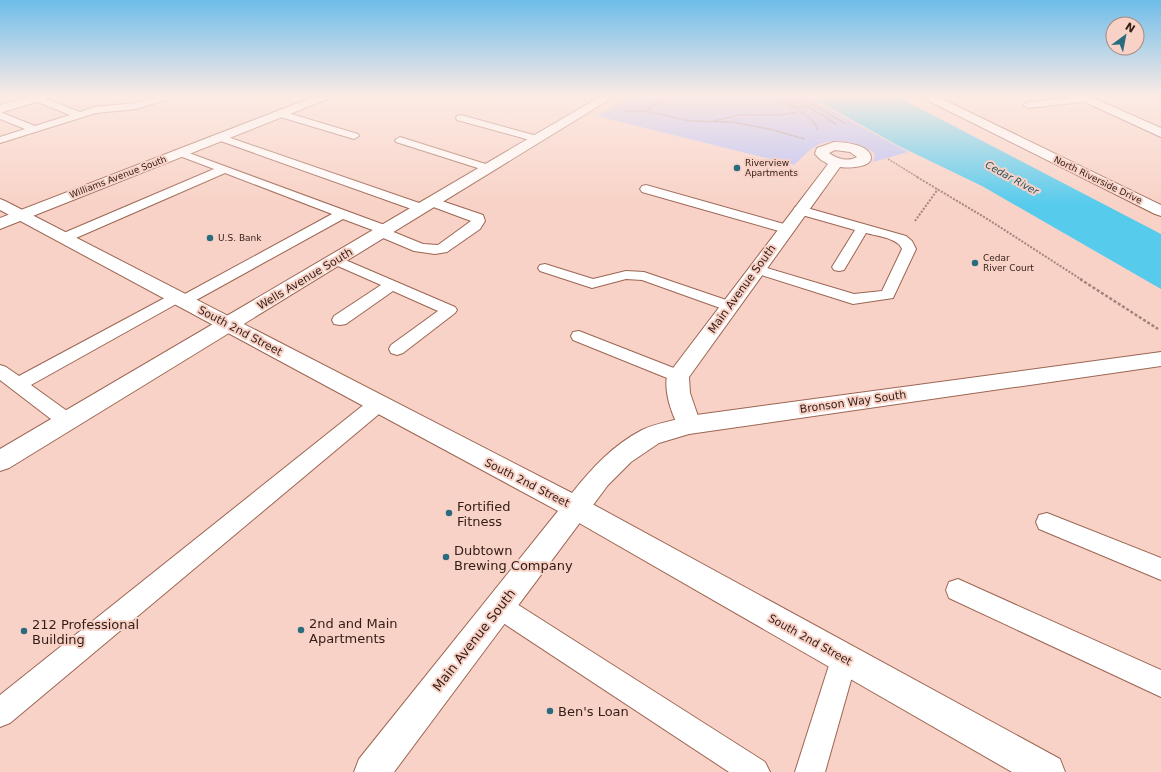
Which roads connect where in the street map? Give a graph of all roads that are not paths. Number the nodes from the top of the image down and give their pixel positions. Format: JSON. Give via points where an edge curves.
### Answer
{"nodes":[{"id":1,"x":27,"y":132,"type":"edge"},
{"id":2,"x":232,"y":132,"type":"edge"},
{"id":3,"x":341,"y":132,"type":"edge"},
{"id":4,"x":511,"y":132,"type":"edge"},
{"id":5,"x":548,"y":132,"type":"edge"},
{"id":6,"x":1000,"y":132,"type":"edge"},
{"id":7,"x":354,"y":136,"type":"dead end"},
{"id":8,"x":219,"y":137,"type":"junction"},
{"id":9,"x":536,"y":139,"type":"junction"},
{"id":10,"x":0,"y":140,"type":"edge"},
{"id":11,"x":400,"y":140,"type":"dead end"},
{"id":12,"x":181,"y":152,"type":"junction"},
{"id":13,"x":835,"y":154,"type":"road end"},
{"id":14,"x":488,"y":168,"type":"junction"},
{"id":15,"x":224,"y":169,"type":"junction"},
{"id":16,"x":646,"y":189,"type":"dead end"},
{"id":17,"x":0,"y":204,"type":"edge"},
{"id":18,"x":426,"y":205,"type":"junction"},
{"id":19,"x":800,"y":210,"type":"junction"},
{"id":20,"x":1161,"y":211,"type":"edge"},
{"id":21,"x":342,"y":214,"type":"junction"},
{"id":22,"x":21,"y":215,"type":"junction"},
{"id":23,"x":0,"y":224,"type":"edge"},
{"id":24,"x":863,"y":228,"type":"junction"},
{"id":25,"x":786,"y":229,"type":"junction"},
{"id":26,"x":383,"y":231,"type":"junction"},
{"id":27,"x":64,"y":238,"type":"junction"},
{"id":28,"x":336,"y":260,"type":"junction"},
{"id":29,"x":839,"y":266,"type":"dead end"},
{"id":30,"x":545,"y":268,"type":"dead end"},
{"id":31,"x":757,"y":268,"type":"junction"},
{"id":32,"x":392,"y":285,"type":"junction"},
{"id":33,"x":180,"y":299,"type":"junction"},
{"id":34,"x":729,"y":306,"type":"junction"},
{"id":35,"x":340,"y":320,"type":"dead end"},
{"id":36,"x":228,"y":325,"type":"junction"},
{"id":37,"x":579,"y":336,"type":"dead end"},
{"id":38,"x":397,"y":349,"type":"dead end"},
{"id":39,"x":1161,"y":359,"type":"edge"},
{"id":40,"x":0,"y":371,"type":"edge"},
{"id":41,"x":678,"y":376,"type":"junction"},
{"id":42,"x":18,"y":384,"type":"junction"},
{"id":43,"x":378,"y":404,"type":"junction"},
{"id":44,"x":67,"y":421,"type":"junction"},
{"id":45,"x":689,"y":425,"type":"junction"},
{"id":46,"x":0,"y":461,"type":"edge"},
{"id":47,"x":576,"y":508,"type":"junction"},
{"id":48,"x":1047,"y":522,"type":"dead end"},
{"id":49,"x":1161,"y":569,"type":"edge"},
{"id":50,"x":958,"y":590,"type":"dead end"},
{"id":51,"x":500,"y":607,"type":"junction"},
{"id":52,"x":844,"y":659,"type":"junction"},
{"id":53,"x":1161,"y":684,"type":"edge"},
{"id":54,"x":0,"y":713,"type":"edge"},
{"id":55,"x":372,"y":772,"type":"edge"},
{"id":56,"x":754,"y":772,"type":"edge"},
{"id":57,"x":810,"y":772,"type":"edge"},
{"id":58,"x":1048,"y":772,"type":"edge"}],
"edges":[{"from":1,"to":10,"type":"lane"},
{"from":2,"to":8,"type":"street","name":"Williams Avenue South"},
{"from":3,"to":7,"type":"lane"},
{"from":4,"to":9,"type":"lane"},
{"from":5,"to":9,"type":"street","name":"Wells Avenue South"},
{"from":6,"to":20,"type":"street","name":"North Riverside Drive"},
{"from":8,"to":12,"type":"street","name":"Williams Avenue South"},
{"from":8,"to":18,"type":"lane"},
{"from":9,"to":14,"type":"street","name":"Wells Avenue South"},
{"from":11,"to":14,"type":"lane"},
{"from":12,"to":15,"type":"lane"},
{"from":12,"to":22,"type":"street","name":"Williams Avenue South"},
{"from":13,"to":19,"type":"street","name":"Main Avenue South"},
{"from":14,"to":18,"type":"street","name":"Wells Avenue South"},
{"from":15,"to":21,"type":"lane"},
{"from":15,"to":27,"type":"lane"},
{"from":16,"to":25,"type":"lane"},
{"from":17,"to":22,"type":"street","name":"South 2nd Street"},
{"from":18,"to":26,"type":"street","name":"Wells Avenue South"},
{"from":18,"to":26,"type":"lane","via":[[478,218],[478,221],[475,226],[442,249],[436,250],[426,250]]},
{"from":19,"to":24,"type":"lane"},
{"from":19,"to":25,"type":"street","name":"Main Avenue South"},
{"from":21,"to":26,"type":"lane"},
{"from":21,"to":33,"type":"lane"},
{"from":22,"to":23,"type":"street","name":"Williams Avenue South"},
{"from":22,"to":27,"type":"street","name":"South 2nd Street"},
{"from":24,"to":29,"type":"lane"},
{"from":24,"to":31,"type":"lane","via":[[901,239],[909,249],[888,295],[853,299]]},
{"from":25,"to":31,"type":"street","name":"Main Avenue South"},
{"from":26,"to":28,"type":"street","name":"Wells Avenue South"},
{"from":27,"to":33,"type":"street","name":"South 2nd Street"},
{"from":28,"to":32,"type":"lane"},
{"from":28,"to":36,"type":"street","name":"Wells Avenue South"},
{"from":30,"to":34,"type":"lane","via":[[592,284],[626,275],[644,276]]},
{"from":31,"to":34,"type":"street","name":"Main Avenue South"},
{"from":32,"to":35,"type":"lane"},
{"from":32,"to":38,"type":"lane","via":[[449,310]]},
{"from":33,"to":36,"type":"street","name":"South 2nd Street"},
{"from":33,"to":42,"type":"lane"},
{"from":34,"to":41,"type":"street","name":"Main Avenue South"},
{"from":36,"to":43,"type":"street","name":"South 2nd Street"},
{"from":36,"to":44,"type":"street","name":"Wells Avenue South"},
{"from":37,"to":41,"type":"lane"},
{"from":39,"to":45,"type":"street","name":"Bronson Way South"},
{"from":40,"to":42,"type":"lane"},
{"from":41,"to":45,"type":"street","via":[[676,381]]},
{"from":42,"to":44,"type":"lane"},
{"from":43,"to":47,"type":"street","name":"South 2nd Street"},
{"from":43,"to":54,"type":"lane"},
{"from":44,"to":46,"type":"street","name":"Wells Avenue South"},
{"from":45,"to":47,"type":"street","name":"Bronson Way South","via":[[651,436],[622,455],[599,478]]},
{"from":47,"to":51,"type":"street","name":"Main Avenue South"},
{"from":47,"to":52,"type":"street","name":"South 2nd Street"},
{"from":48,"to":49,"type":"lane"},
{"from":50,"to":53,"type":"lane"},
{"from":51,"to":55,"type":"street","name":"Main Avenue South"},
{"from":51,"to":56,"type":"lane"},
{"from":52,"to":57,"type":"lane"},
{"from":52,"to":58,"type":"street","name":"South 2nd Street"}]}
